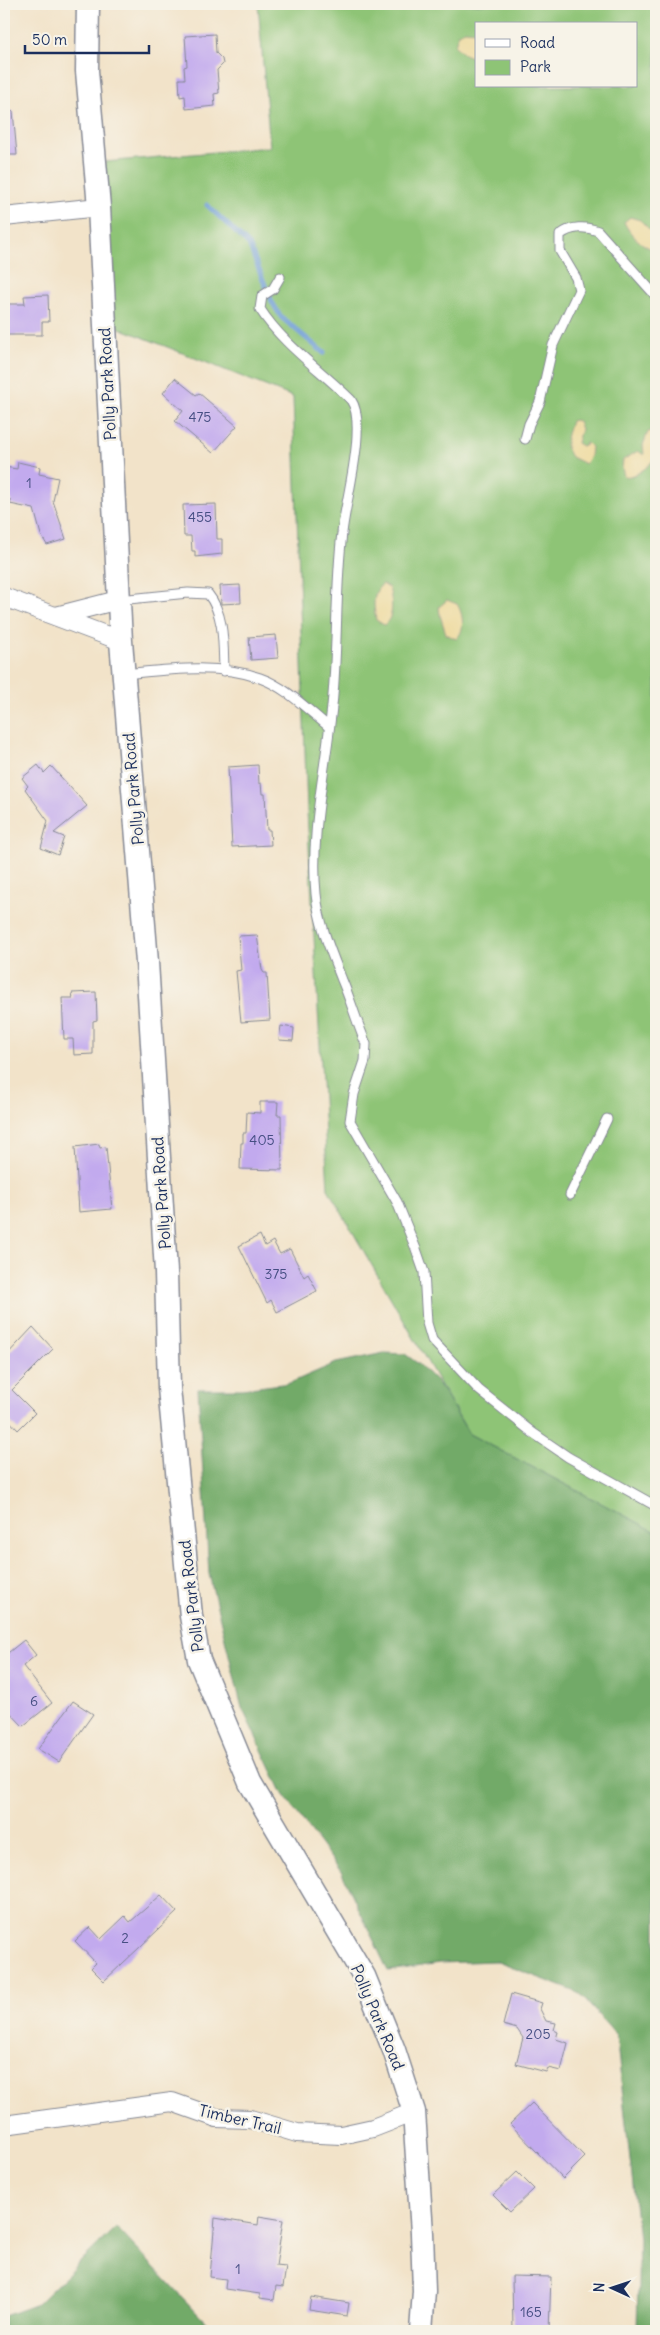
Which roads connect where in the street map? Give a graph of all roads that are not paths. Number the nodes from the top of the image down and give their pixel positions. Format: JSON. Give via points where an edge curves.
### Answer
{"nodes":[{"id":1,"x":88,"y":4,"type":"edge"},
{"id":2,"x":99,"y":207,"type":"junction"},
{"id":3,"x":4,"y":217,"type":"edge"},
{"id":4,"x":280,"y":277,"type":"dead end"},
{"id":5,"x":656,"y":296,"type":"edge"},
{"id":6,"x":525,"y":439,"type":"dead end"},
{"id":7,"x":4,"y":597,"type":"edge"},
{"id":8,"x":118,"y":600,"type":"junction"},
{"id":9,"x":56,"y":616,"type":"junction"},
{"id":10,"x":121,"y":641,"type":"junction"},
{"id":11,"x":224,"y":671,"type":"junction"},
{"id":12,"x":123,"y":674,"type":"junction"},
{"id":13,"x":329,"y":726,"type":"junction"},
{"id":14,"x":607,"y":1119,"type":"dead end"},
{"id":15,"x":570,"y":1195,"type":"dead end"},
{"id":16,"x":656,"y":1506,"type":"edge"},
{"id":17,"x":414,"y":2112,"type":"junction"},
{"id":18,"x":4,"y":2125,"type":"edge"},
{"id":19,"x":422,"y":2331,"type":"edge"}],
"edges":[{"from":1,"to":2,"type":"street","name":"Polly Park Road","via":[[87,71]]},
{"from":2,"to":3,"type":"street"},
{"from":2,"to":8,"type":"street","name":"Polly Park Road"},
{"from":4,"to":13,"type":"lane","via":[[274,289],[262,296],[260,309],[291,345],[351,400],[358,415],[337,579]]},
{"from":5,"to":6,"type":"lane","via":[[598,231],[575,228],[560,235],[560,251],[576,278],[578,290],[552,345],[540,402]]},
{"from":7,"to":9,"type":"street"},
{"from":8,"to":9,"type":"street"},
{"from":8,"to":10,"type":"street","name":"Polly Park Road"},
{"from":8,"to":11,"type":"lane","via":[[208,594],[216,605],[223,634]]},
{"from":9,"to":10,"type":"street"},
{"from":10,"to":12,"type":"street","name":"Polly Park Road"},
{"from":11,"to":12,"type":"lane"},
{"from":11,"to":13,"type":"lane","via":[[261,678],[294,698]]},
{"from":12,"to":17,"type":"street","name":"Polly Park Road","via":[[147,962],[166,1272],[169,1388],[191,1616],[199,1660],[250,1783],[364,1976],[394,2050]]},
{"from":13,"to":16,"type":"lane","via":[[315,856],[316,893],[320,918],[366,1044],[350,1121],[397,1202],[416,1249],[424,1272],[427,1323],[432,1340],[479,1390],[533,1433],[568,1457]]},
{"from":14,"to":15,"type":"lane"},
{"from":17,"to":18,"type":"street","name":"Timber Trail","via":[[373,2128],[341,2135],[298,2133],[250,2119],[217,2118],[172,2102]]},
{"from":17,"to":19,"type":"street","name":"Polly Park Road","via":[[422,2233]]}]}
